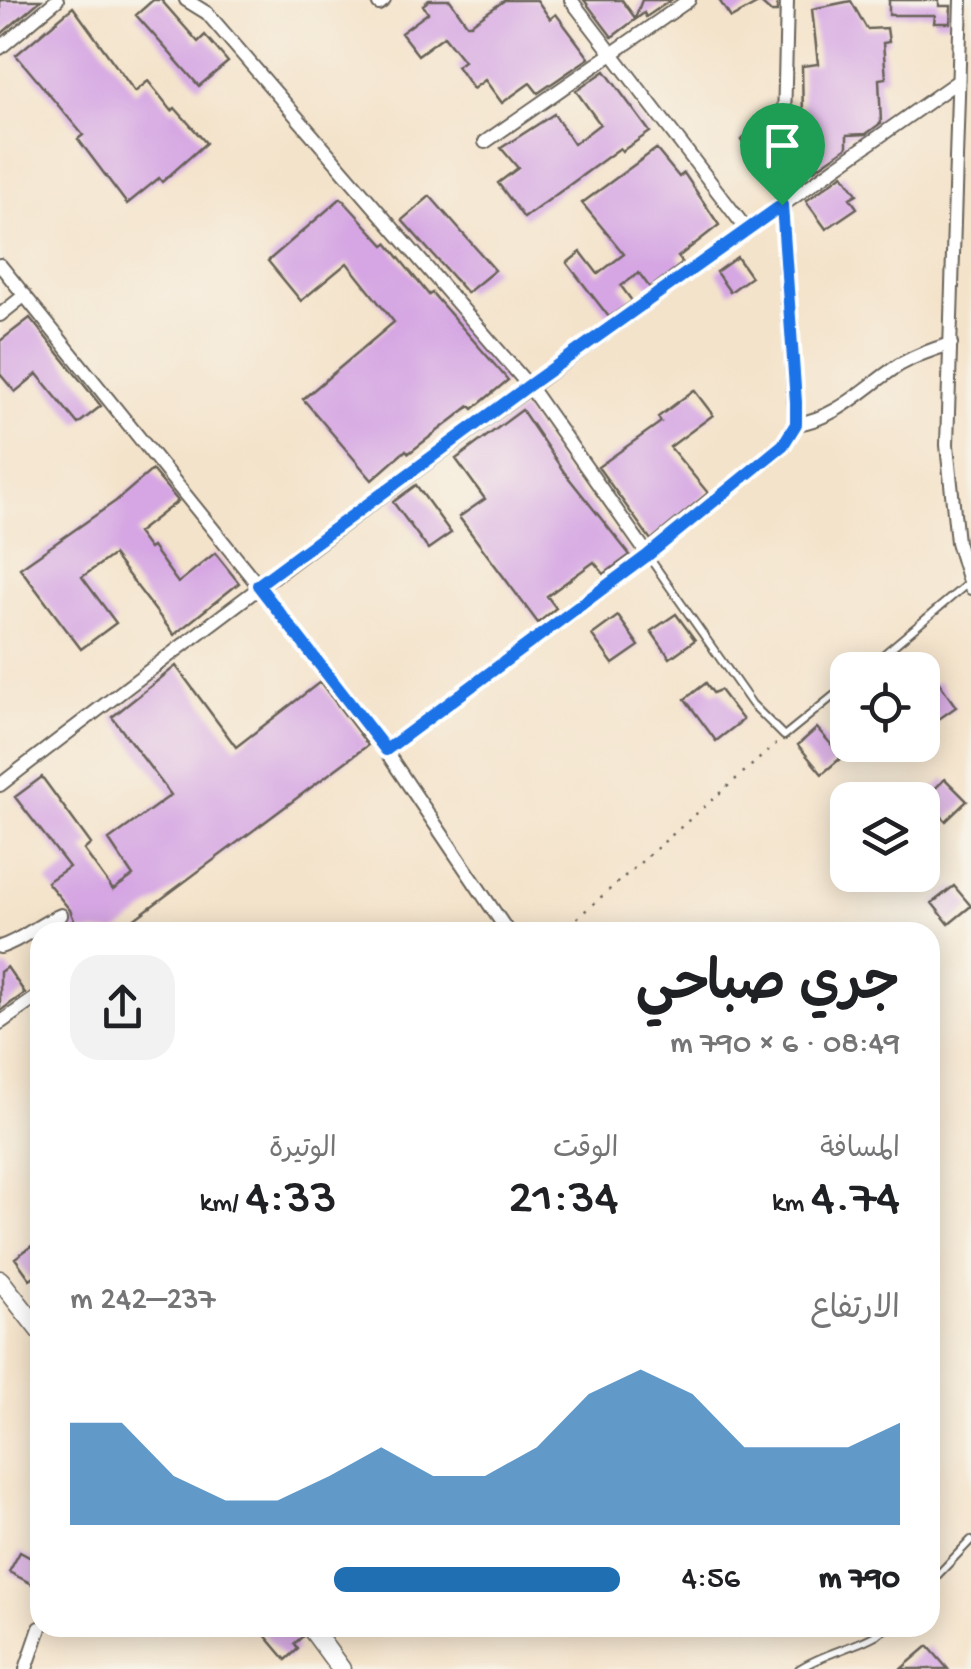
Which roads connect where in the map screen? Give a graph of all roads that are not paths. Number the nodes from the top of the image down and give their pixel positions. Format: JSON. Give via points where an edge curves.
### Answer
{"nodes":[{"id":1,"x":56,"y":0,"type":"edge"},
{"id":2,"x":186,"y":0,"type":"edge"},
{"id":3,"x":572,"y":0,"type":"edge"},
{"id":4,"x":688,"y":0,"type":"edge"},
{"id":5,"x":787,"y":0,"type":"edge"},
{"id":6,"x":962,"y":0,"type":"edge"},
{"id":7,"x":0,"y":48,"type":"edge"},
{"id":8,"x":611,"y":54,"type":"junction"},
{"id":9,"x":958,"y":81,"type":"junction"},
{"id":10,"x":485,"y":142,"type":"dead end"},
{"id":11,"x":782,"y":205,"type":"junction"},
{"id":12,"x":747,"y":230,"type":"junction"},
{"id":13,"x":0,"y":266,"type":"edge"},
{"id":14,"x":24,"y":295,"type":"junction"},
{"id":15,"x":0,"y":315,"type":"edge"},
{"id":16,"x":951,"y":344,"type":"junction"},
{"id":17,"x":528,"y":386,"type":"junction"},
{"id":18,"x":796,"y":424,"type":"junction"},
{"id":19,"x":648,"y":555,"type":"junction"},
{"id":20,"x":258,"y":585,"type":"junction"},
{"id":21,"x":970,"y":586,"type":"edge"},
{"id":22,"x":888,"y":652,"type":"edge"},
{"id":23,"x":830,"y":699,"type":"edge"},
{"id":24,"x":386,"y":750,"type":"junction"},
{"id":25,"x":0,"y":785,"type":"edge"},
{"id":26,"x":60,"y":916,"type":"dead end"},
{"id":27,"x":45,"y":922,"type":"edge"},
{"id":28,"x":501,"y":922,"type":"edge"},
{"id":29,"x":30,"y":933,"type":"edge"},
{"id":30,"x":0,"y":947,"type":"edge"},
{"id":31,"x":30,"y":1002,"type":"edge"},
{"id":32,"x":0,"y":1023,"type":"edge"},
{"id":33,"x":0,"y":1280,"type":"edge"},
{"id":34,"x":30,"y":1318,"type":"edge"},
{"id":35,"x":971,"y":1540,"type":"edge"},
{"id":36,"x":940,"y":1573,"type":"edge"},
{"id":37,"x":37,"y":1637,"type":"edge"},
{"id":38,"x":318,"y":1637,"type":"edge"},
{"id":39,"x":872,"y":1637,"type":"edge"},
{"id":40,"x":26,"y":1669,"type":"edge"},
{"id":41,"x":341,"y":1669,"type":"edge"},
{"id":42,"x":800,"y":1669,"type":"edge"}],
"edges":[{"from":1,"to":7,"type":"street"},
{"from":2,"to":17,"type":"street","via":[[207,14]]},
{"from":3,"to":8,"type":"street"},
{"from":4,"to":8,"type":"street"},
{"from":5,"to":11,"type":"street"},
{"from":6,"to":9,"type":"street"},
{"from":8,"to":10,"type":"street"},
{"from":8,"to":12,"type":"street"},
{"from":9,"to":11,"type":"street"},
{"from":9,"to":16,"type":"street"},
{"from":11,"to":12,"type":"street"},
{"from":11,"to":18,"type":"street"},
{"from":12,"to":17,"type":"street"},
{"from":13,"to":14,"type":"street"},
{"from":14,"to":15,"type":"street"},
{"from":14,"to":20,"type":"street"},
{"from":16,"to":18,"type":"street","via":[[899,366],[846,405]]},
{"from":16,"to":21,"type":"street","via":[[947,445]]},
{"from":17,"to":19,"type":"street"},
{"from":17,"to":20,"type":"street"},
{"from":18,"to":19,"type":"street","via":[[783,445]]},
{"from":19,"to":23,"type":"lane","via":[[752,704],[784,736]]},
{"from":19,"to":24,"type":"street"},
{"from":20,"to":24,"type":"street"},
{"from":20,"to":25,"type":"street"},
{"from":21,"to":22,"type":"lane"},
{"from":24,"to":28,"type":"street"},
{"from":26,"to":27,"type":"street"},
{"from":29,"to":30,"type":"street"},
{"from":31,"to":32,"type":"street"},
{"from":33,"to":34,"type":"street"},
{"from":35,"to":36,"type":"lane"},
{"from":37,"to":40,"type":"street"},
{"from":38,"to":41,"type":"street"},
{"from":39,"to":42,"type":"lane"}]}
